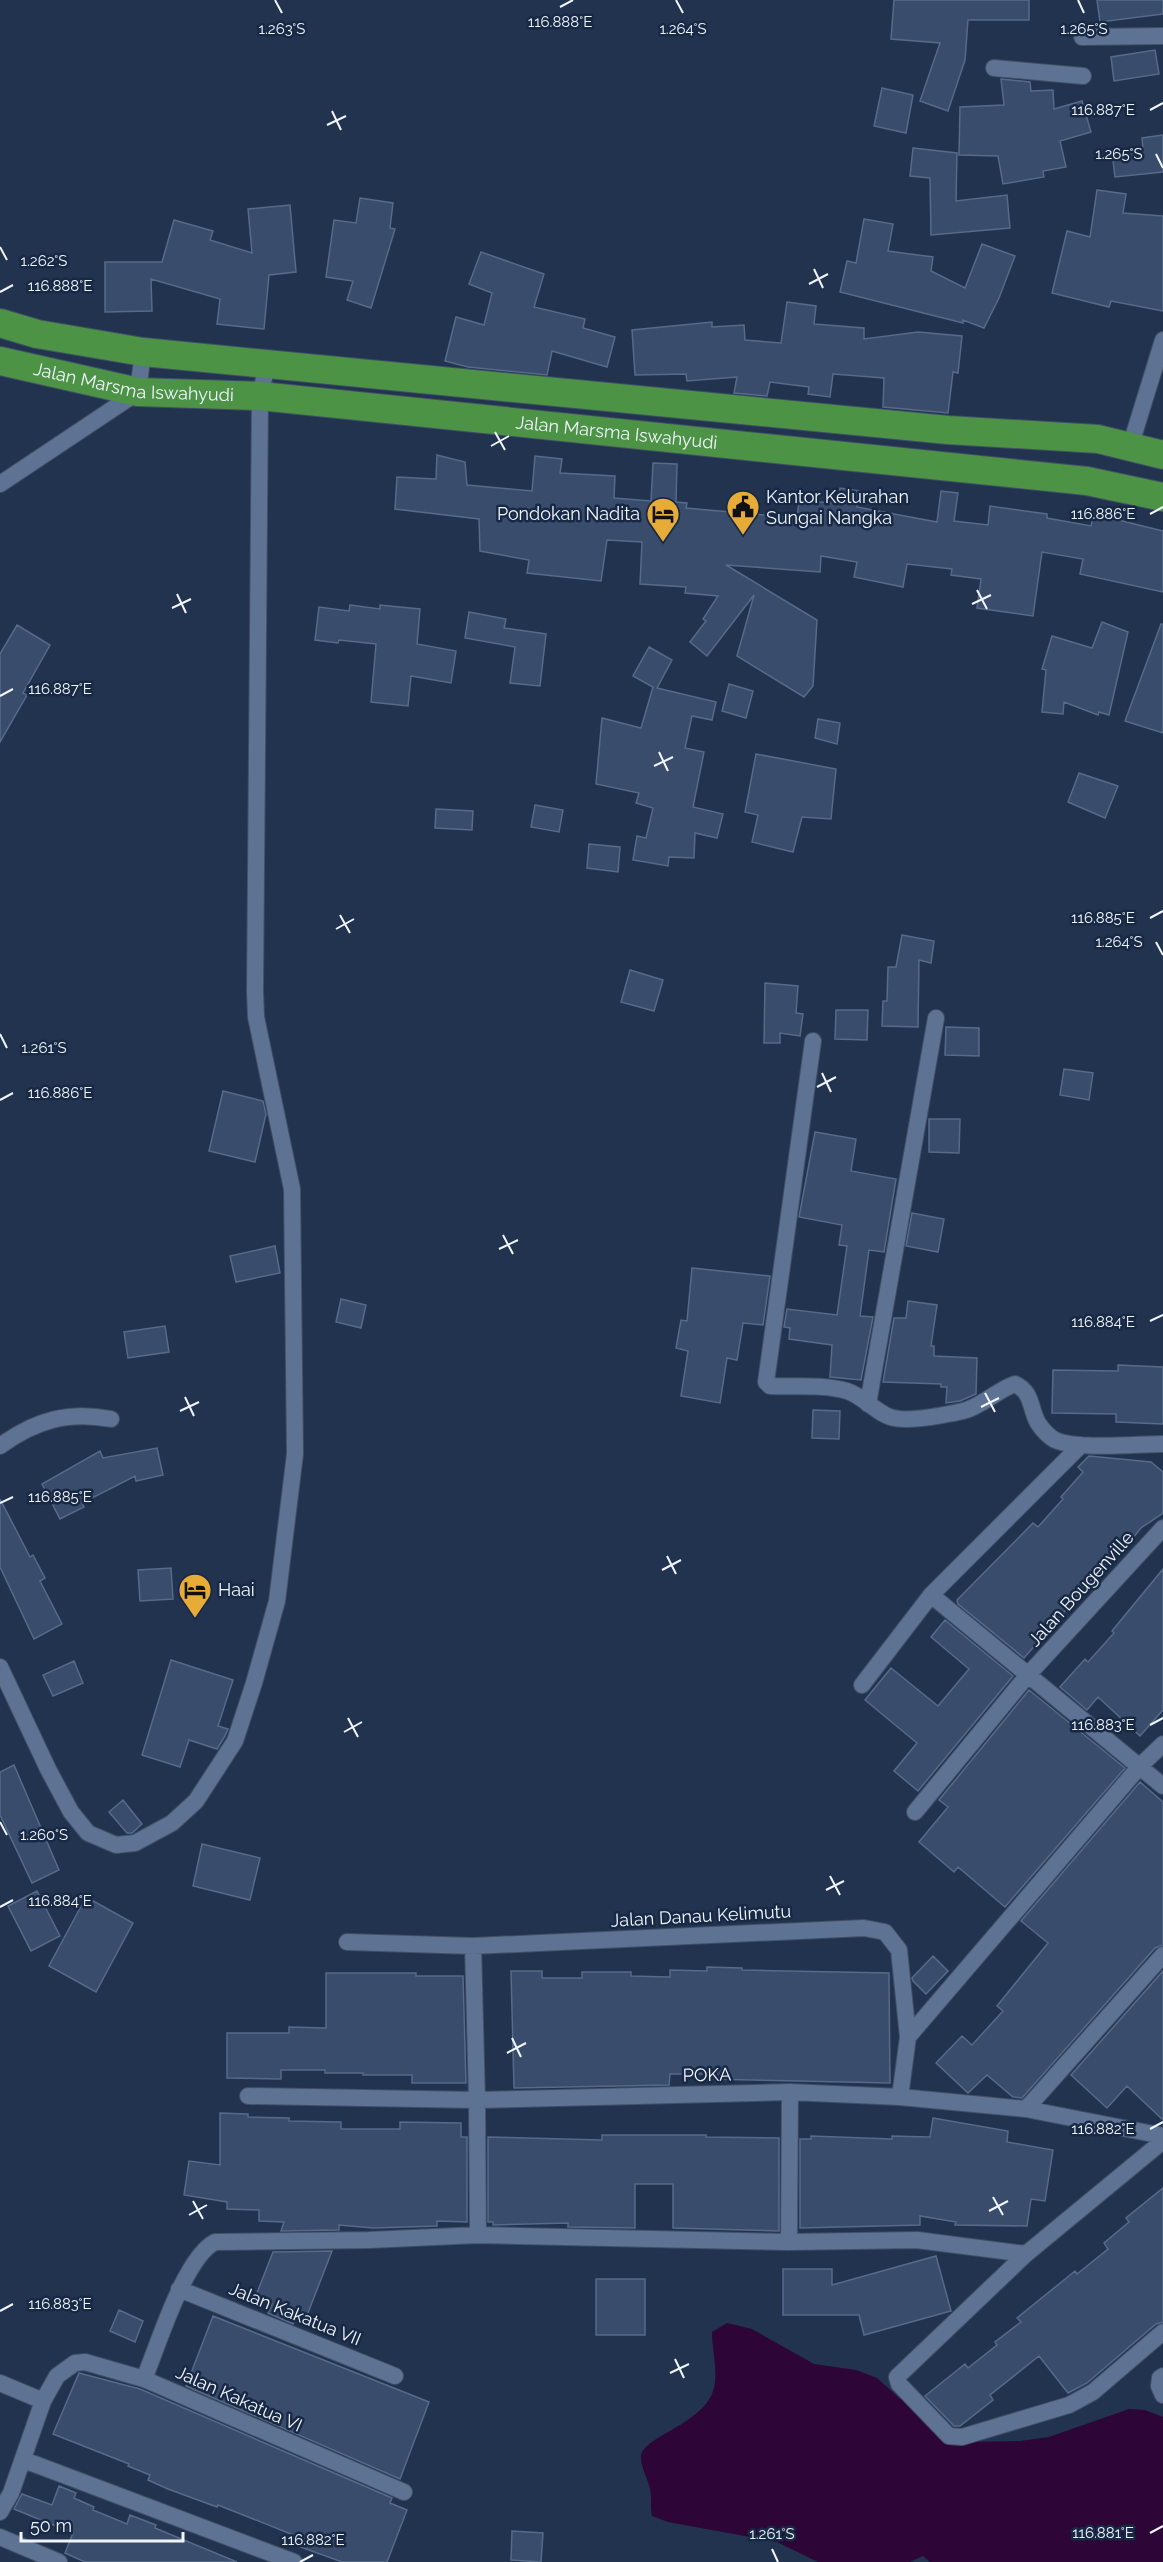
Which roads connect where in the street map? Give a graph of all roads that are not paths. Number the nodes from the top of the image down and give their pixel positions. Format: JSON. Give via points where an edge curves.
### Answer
{"nodes":[{"id":1,"x":1163,"y":36,"type":"edge"},
{"id":2,"x":1082,"y":37,"type":"dead end"},
{"id":3,"x":994,"y":68,"type":"dead end"},
{"id":4,"x":1083,"y":76,"type":"dead end"},
{"id":5,"x":0,"y":323,"type":"edge"},
{"id":6,"x":1163,"y":340,"type":"edge"},
{"id":7,"x":143,"y":352,"type":"junction"},
{"id":8,"x":0,"y":361,"type":"edge"},
{"id":9,"x":267,"y":365,"type":"junction"},
{"id":10,"x":138,"y":392,"type":"junction"},
{"id":11,"x":260,"y":396,"type":"junction"},
{"id":12,"x":1130,"y":447,"type":"junction"},
{"id":13,"x":1163,"y":455,"type":"edge"},
{"id":14,"x":0,"y":484,"type":"edge"},
{"id":15,"x":1163,"y":497,"type":"edge"},
{"id":16,"x":936,"y":1018,"type":"dead end"},
{"id":17,"x":813,"y":1041,"type":"dead end"},
{"id":18,"x":868,"y":1404,"type":"junction"},
{"id":19,"x":111,"y":1419,"type":"dead end"},
{"id":20,"x":1163,"y":1444,"type":"edge"},
{"id":21,"x":1081,"y":1445,"type":"junction"},
{"id":22,"x":0,"y":1446,"type":"edge"},
{"id":23,"x":1163,"y":1528,"type":"edge"},
{"id":24,"x":932,"y":1595,"type":"junction"},
{"id":25,"x":0,"y":1666,"type":"edge"},
{"id":26,"x":1027,"y":1676,"type":"junction"},
{"id":27,"x":862,"y":1684,"type":"dead end"},
{"id":28,"x":1163,"y":1744,"type":"edge"},
{"id":29,"x":1140,"y":1766,"type":"junction"},
{"id":30,"x":1163,"y":1786,"type":"edge"},
{"id":31,"x":915,"y":1812,"type":"dead end"},
{"id":32,"x":347,"y":1942,"type":"dead end"},
{"id":33,"x":473,"y":1946,"type":"junction"},
{"id":34,"x":1163,"y":1954,"type":"edge"},
{"id":35,"x":908,"y":2037,"type":"junction"},
{"id":36,"x":790,"y":2092,"type":"junction"},
{"id":37,"x":248,"y":2096,"type":"dead end"},
{"id":38,"x":900,"y":2097,"type":"junction"},
{"id":39,"x":477,"y":2100,"type":"junction"},
{"id":40,"x":1026,"y":2109,"type":"junction"},
{"id":41,"x":1163,"y":2136,"type":"edge"},
{"id":42,"x":1163,"y":2141,"type":"edge"},
{"id":43,"x":478,"y":2235,"type":"junction"},
{"id":44,"x":789,"y":2242,"type":"junction"},
{"id":45,"x":1026,"y":2254,"type":"junction"},
{"id":46,"x":180,"y":2289,"type":"junction"},
{"id":47,"x":1163,"y":2332,"type":"edge"},
{"id":48,"x":395,"y":2376,"type":"dead end"},
{"id":49,"x":1163,"y":2376,"type":"edge"},
{"id":50,"x":144,"y":2379,"type":"junction"},
{"id":51,"x":0,"y":2384,"type":"edge"},
{"id":52,"x":1163,"y":2395,"type":"edge"},
{"id":53,"x":43,"y":2401,"type":"junction"},
{"id":54,"x":24,"y":2460,"type":"junction"},
{"id":55,"x":5,"y":2491,"type":"edge"},
{"id":56,"x":404,"y":2492,"type":"dead end"},
{"id":57,"x":0,"y":2512,"type":"edge"},
{"id":58,"x":0,"y":2537,"type":"edge"},
{"id":59,"x":59,"y":2562,"type":"edge"},
{"id":60,"x":294,"y":2562,"type":"edge"}],
"edges":[{"from":1,"to":2,"type":"street"},
{"from":3,"to":4,"type":"street"},
{"from":5,"to":7,"type":"highway","name":"Jalan Marsma Iswahyudi","via":[[37,334]]},
{"from":6,"to":12,"type":"street"},
{"from":7,"to":9,"type":"highway","name":"Jalan Marsma Iswahyudi"},
{"from":7,"to":10,"type":"street"},
{"from":8,"to":10,"type":"highway","name":"Jalan Marsma Iswahyudi"},
{"from":9,"to":11,"type":"street"},
{"from":9,"to":12,"type":"highway","name":"Jalan Marsma Iswahyudi","via":[[948,430],[1098,439]]},
{"from":10,"to":11,"type":"highway","name":"Jalan Marsma Iswahyudi"},
{"from":10,"to":14,"type":"street"},
{"from":11,"to":15,"type":"highway","name":"Jalan Marsma Iswahyudi","via":[[1087,481]]},
{"from":11,"to":25,"type":"street","via":[[256,1017],[292,1190],[295,1454],[277,1601],[235,1741],[196,1802],[172,1823],[135,1843],[116,1845],[104,1841],[88,1833],[71,1812]]},
{"from":12,"to":13,"type":"highway","name":"Jalan Marsma Iswahyudi"},
{"from":16,"to":18,"type":"street"},
{"from":17,"to":18,"type":"street","via":[[765,1379],[770,1386],[830,1387],[850,1392]]},
{"from":18,"to":21,"type":"street","via":[[891,1417],[941,1415],[966,1411],[1002,1388],[1016,1384],[1030,1398],[1037,1421],[1046,1433],[1056,1440]]},
{"from":19,"to":22,"type":"street","via":[[85,1414],[58,1418]]},
{"from":20,"to":21,"type":"street"},
{"from":21,"to":24,"type":"street"},
{"from":23,"to":26,"type":"street","name":"Jalan Bougenville"},
{"from":24,"to":26,"type":"street"},
{"from":24,"to":27,"type":"street"},
{"from":26,"to":29,"type":"street"},
{"from":26,"to":31,"type":"street","name":"Jalan Bougenville"},
{"from":28,"to":29,"type":"street"},
{"from":29,"to":30,"type":"street"},
{"from":29,"to":35,"type":"street"},
{"from":32,"to":33,"type":"street","name":"Jalan Danau Kelimutu"},
{"from":33,"to":35,"type":"street","name":"Jalan Danau Kelimutu","via":[[864,1928],[885,1932],[899,1950]]},
{"from":33,"to":39,"type":"street"},
{"from":34,"to":40,"type":"street"},
{"from":35,"to":38,"type":"street","name":"Jalan Danau Kelimutu"},
{"from":36,"to":38,"type":"street","name":"POKA"},
{"from":36,"to":39,"type":"street","name":"POKA"},
{"from":36,"to":44,"type":"street"},
{"from":37,"to":39,"type":"street","name":"POKA"},
{"from":38,"to":40,"type":"street","name":"POKA"},
{"from":39,"to":43,"type":"street"},
{"from":40,"to":41,"type":"street","name":"POKA"},
{"from":42,"to":45,"type":"street"},
{"from":43,"to":44,"type":"street"},
{"from":43,"to":46,"type":"street","via":[[214,2242],[205,2247]]},
{"from":44,"to":45,"type":"street","via":[[917,2240]]},
{"from":45,"to":47,"type":"street","via":[[897,2377],[898,2384],[949,2436],[985,2432],[1069,2405],[1093,2392]]},
{"from":46,"to":48,"type":"street","name":"Jalan Kakatua VII"},
{"from":46,"to":50,"type":"street"},
{"from":49,"to":52,"type":"street","via":[[1159,2386]]},
{"from":50,"to":53,"type":"street","name":"Jalan Kakatua VI","via":[[85,2362],[75,2363],[57,2376]]},
{"from":50,"to":56,"type":"street","name":"Jalan Kakatua VI"},
{"from":51,"to":53,"type":"street"},
{"from":53,"to":54,"type":"street"},
{"from":54,"to":55,"type":"street"},
{"from":54,"to":60,"type":"street"},
{"from":55,"to":57,"type":"street"},
{"from":58,"to":59,"type":"street"}]}
